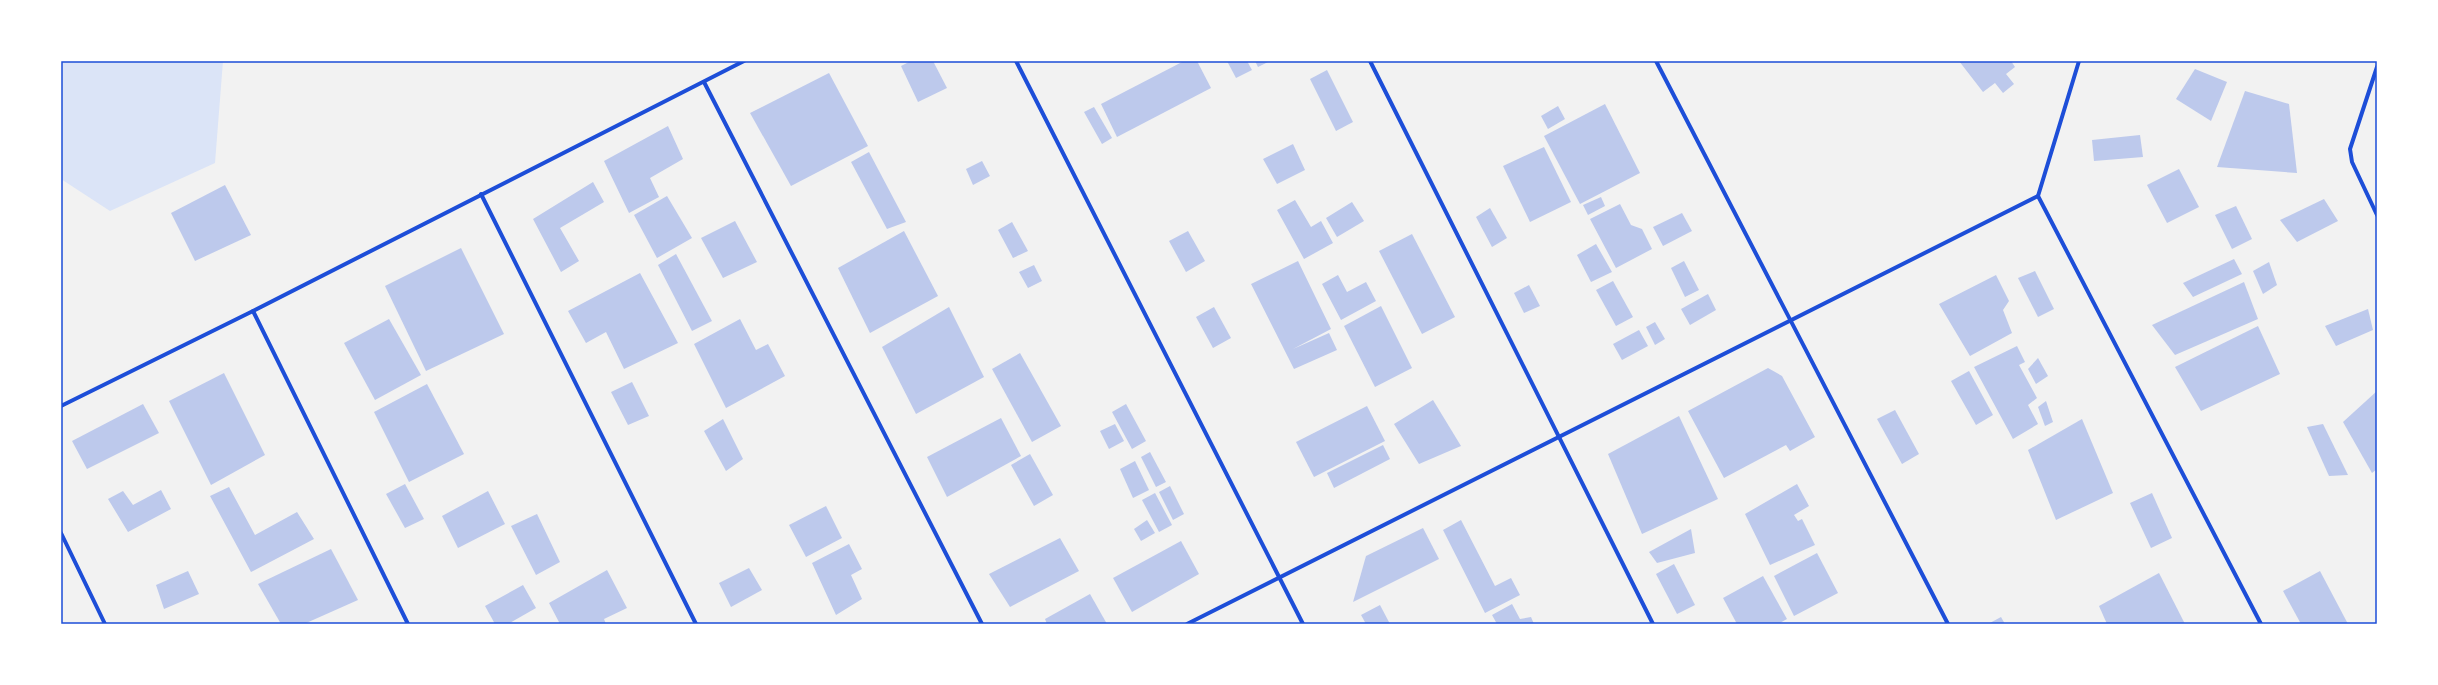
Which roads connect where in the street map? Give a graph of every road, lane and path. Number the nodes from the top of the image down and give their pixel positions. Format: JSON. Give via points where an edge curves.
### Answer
{"nodes":[{"id":1,"x":744,"y":61,"type":"edge"},
{"id":2,"x":1016,"y":61,"type":"edge"},
{"id":3,"x":1370,"y":61,"type":"edge"},
{"id":4,"x":1656,"y":61,"type":"edge"},
{"id":5,"x":2080,"y":61,"type":"edge"},
{"id":6,"x":2377,"y":67,"type":"edge"},
{"id":7,"x":704,"y":82,"type":"junction"},
{"id":8,"x":481,"y":194,"type":"junction"},
{"id":9,"x":2038,"y":196,"type":"junction"},
{"id":10,"x":2377,"y":215,"type":"edge"},
{"id":11,"x":253,"y":311,"type":"junction"},
{"id":12,"x":1790,"y":320,"type":"junction"},
{"id":13,"x":61,"y":406,"type":"edge"},
{"id":14,"x":1560,"y":436,"type":"junction"},
{"id":15,"x":61,"y":533,"type":"edge"},
{"id":16,"x":1280,"y":577,"type":"junction"},
{"id":17,"x":105,"y":624,"type":"edge"},
{"id":18,"x":408,"y":624,"type":"edge"},
{"id":19,"x":696,"y":624,"type":"edge"},
{"id":20,"x":982,"y":624,"type":"edge"},
{"id":21,"x":1187,"y":624,"type":"edge"},
{"id":22,"x":1303,"y":624,"type":"edge"},
{"id":23,"x":1653,"y":624,"type":"edge"},
{"id":24,"x":1948,"y":624,"type":"edge"},
{"id":25,"x":2261,"y":624,"type":"edge"}],
"edges":[{"from":1,"to":7,"type":"street"},
{"from":2,"to":16,"type":"street"},
{"from":3,"to":14,"type":"street"},
{"from":4,"to":12,"type":"street"},
{"from":5,"to":9,"type":"street"},
{"from":6,"to":10,"type":"street","via":[[2350,149],[2352,162]]},
{"from":7,"to":8,"type":"street"},
{"from":7,"to":20,"type":"street"},
{"from":8,"to":11,"type":"street"},
{"from":8,"to":19,"type":"street"},
{"from":9,"to":12,"type":"street"},
{"from":9,"to":25,"type":"street"},
{"from":11,"to":13,"type":"street"},
{"from":11,"to":18,"type":"street"},
{"from":12,"to":14,"type":"street"},
{"from":12,"to":24,"type":"street"},
{"from":14,"to":16,"type":"street"},
{"from":14,"to":23,"type":"street"},
{"from":15,"to":17,"type":"street"},
{"from":16,"to":21,"type":"street"},
{"from":16,"to":22,"type":"street"}]}
